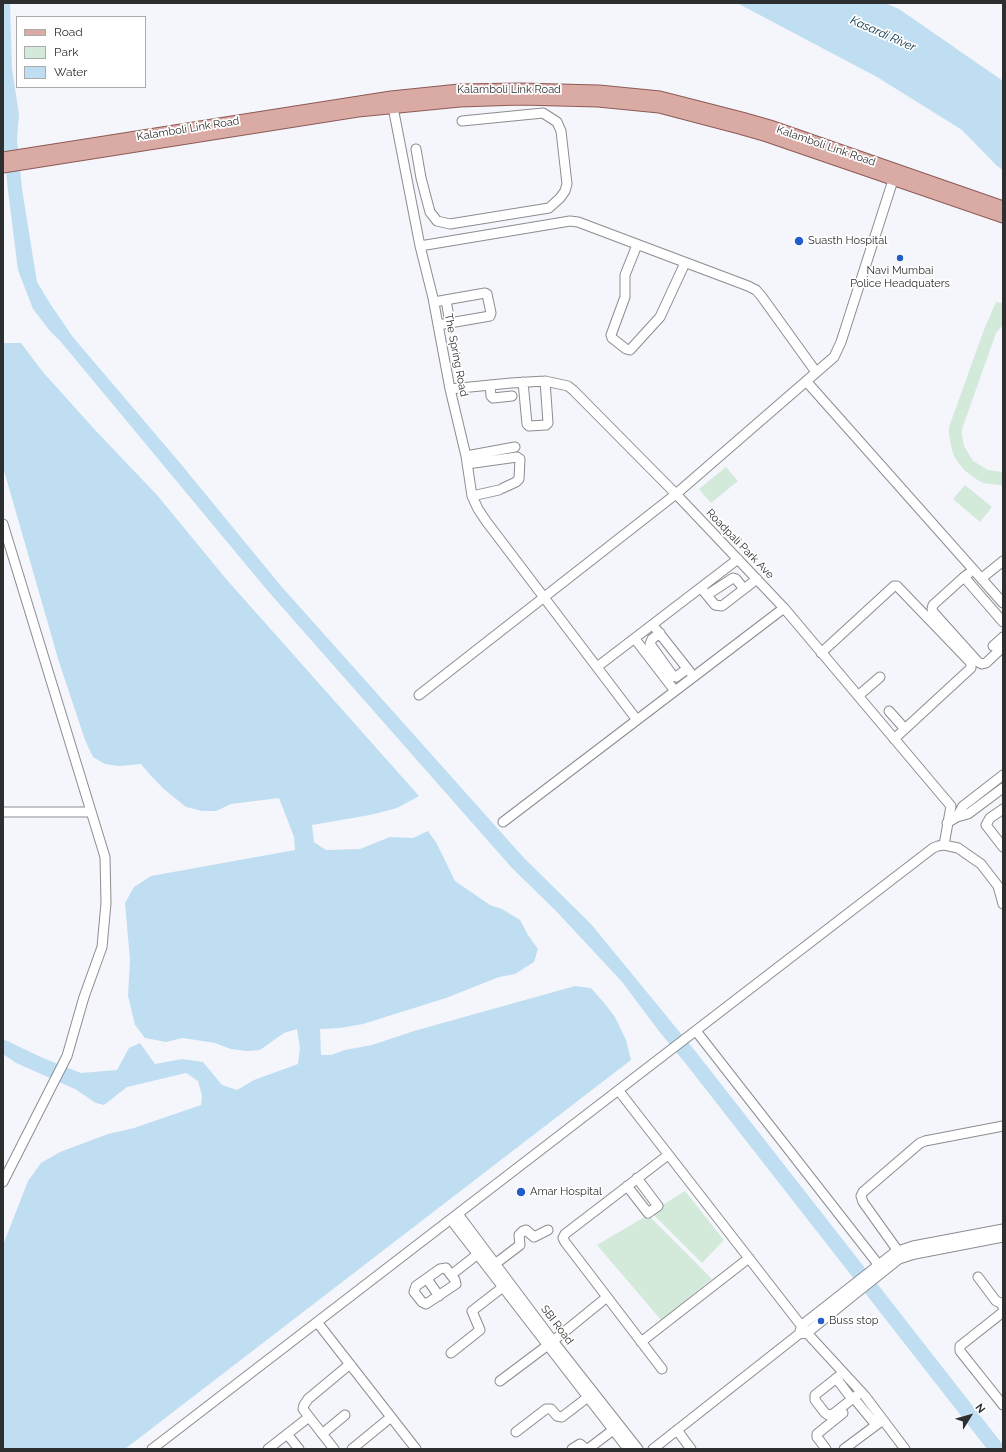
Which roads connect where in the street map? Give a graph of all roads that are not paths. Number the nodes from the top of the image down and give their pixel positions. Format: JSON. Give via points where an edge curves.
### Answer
{"nodes":[{"id":1,"x":392,"y":102,"type":"junction"},
{"id":2,"x":462,"y":121,"type":"dead end"},
{"id":3,"x":416,"y":149,"type":"dead end"},
{"id":4,"x":3,"y":158,"type":"edge"},
{"id":5,"x":28,"y":159,"type":"junction"},
{"id":6,"x":3,"y":167,"type":"edge"},
{"id":7,"x":895,"y":175,"type":"junction"},
{"id":8,"x":421,"y":178,"type":"junction"},
{"id":9,"x":407,"y":181,"type":"junction"},
{"id":10,"x":1003,"y":207,"type":"edge"},
{"id":11,"x":430,"y":212,"type":"junction"},
{"id":12,"x":414,"y":215,"type":"junction"},
{"id":13,"x":1003,"y":217,"type":"edge"},
{"id":14,"x":636,"y":245,"type":"junction"},
{"id":15,"x":420,"y":246,"type":"junction"},
{"id":16,"x":685,"y":263,"type":"junction"},
{"id":17,"x":446,"y":300,"type":"junction"},
{"id":18,"x":434,"y":302,"type":"junction"},
{"id":19,"x":450,"y":323,"type":"junction"},
{"id":20,"x":438,"y":325,"type":"junction"},
{"id":21,"x":816,"y":372,"type":"junction"},
{"id":22,"x":545,"y":381,"type":"junction"},
{"id":23,"x":523,"y":382,"type":"junction"},
{"id":24,"x":806,"y":382,"type":"junction"},
{"id":25,"x":511,"y":383,"type":"junction"},
{"id":26,"x":490,"y":385,"type":"junction"},
{"id":27,"x":450,"y":389,"type":"junction"},
{"id":28,"x":515,"y":447,"type":"dead end"},
{"id":29,"x":466,"y":460,"type":"junction"},
{"id":30,"x":676,"y":494,"type":"junction"},
{"id":31,"x":472,"y":496,"type":"junction"},
{"id":32,"x":3,"y":524,"type":"edge"},
{"id":33,"x":738,"y":559,"type":"junction"},
{"id":34,"x":1003,"y":561,"type":"edge"},
{"id":35,"x":973,"y":569,"type":"junction"},
{"id":36,"x":964,"y":577,"type":"junction"},
{"id":37,"x":982,"y":578,"type":"junction"},
{"id":38,"x":757,"y":579,"type":"junction"},
{"id":39,"x":744,"y":589,"type":"junction"},
{"id":40,"x":704,"y":592,"type":"junction"},
{"id":41,"x":544,"y":598,"type":"junction"},
{"id":42,"x":1003,"y":603,"type":"edge"},
{"id":43,"x":784,"y":608,"type":"junction"},
{"id":44,"x":1003,"y":622,"type":"edge"},
{"id":45,"x":654,"y":625,"type":"junction"},
{"id":46,"x":660,"y":633,"type":"junction"},
{"id":47,"x":1003,"y":637,"type":"edge"},
{"id":48,"x":635,"y":639,"type":"junction"},
{"id":49,"x":993,"y":646,"type":"dead end"},
{"id":50,"x":1003,"y":647,"type":"edge"},
{"id":51,"x":821,"y":653,"type":"junction"},
{"id":52,"x":597,"y":668,"type":"junction"},
{"id":53,"x":687,"y":668,"type":"junction"},
{"id":54,"x":693,"y":677,"type":"junction"},
{"id":55,"x":880,"y":677,"type":"dead end"},
{"id":56,"x":675,"y":691,"type":"junction"},
{"id":57,"x":419,"y":695,"type":"dead end"},
{"id":58,"x":858,"y":696,"type":"junction"},
{"id":59,"x":889,"y":711,"type":"dead end"},
{"id":60,"x":637,"y":720,"type":"junction"},
{"id":61,"x":905,"y":729,"type":"junction"},
{"id":62,"x":894,"y":739,"type":"junction"},
{"id":63,"x":1003,"y":775,"type":"edge"},
{"id":64,"x":1003,"y":788,"type":"edge"},
{"id":65,"x":1003,"y":808,"type":"edge"},
{"id":66,"x":3,"y":812,"type":"edge"},
{"id":67,"x":91,"y":812,"type":"junction"},
{"id":68,"x":957,"y":817,"type":"junction"},
{"id":69,"x":503,"y":822,"type":"dead end"},
{"id":70,"x":947,"y":823,"type":"junction"},
{"id":71,"x":944,"y":845,"type":"junction"},
{"id":72,"x":1003,"y":847,"type":"edge"},
{"id":73,"x":1003,"y":903,"type":"edge"},
{"id":74,"x":694,"y":1032,"type":"junction"},
{"id":75,"x":618,"y":1091,"type":"junction"},
{"id":76,"x":1003,"y":1126,"type":"edge"},
{"id":77,"x":668,"y":1155,"type":"junction"},
{"id":78,"x":637,"y":1178,"type":"junction"},
{"id":79,"x":3,"y":1182,"type":"edge"},
{"id":80,"x":643,"y":1186,"type":"junction"},
{"id":81,"x":630,"y":1190,"type":"junction"},
{"id":82,"x":454,"y":1217,"type":"junction"},
{"id":83,"x":1003,"y":1229,"type":"edge"},
{"id":84,"x":548,"y":1230,"type":"dead end"},
{"id":85,"x":1003,"y":1237,"type":"edge"},
{"id":86,"x":898,"y":1251,"type":"junction"},
{"id":87,"x":478,"y":1254,"type":"junction"},
{"id":88,"x":749,"y":1258,"type":"junction"},
{"id":89,"x":891,"y":1260,"type":"junction"},
{"id":90,"x":495,"y":1264,"type":"junction"},
{"id":91,"x":877,"y":1269,"type":"junction"},
{"id":92,"x":451,"y":1275,"type":"junction"},
{"id":93,"x":978,"y":1278,"type":"dead end"},
{"id":94,"x":426,"y":1279,"type":"junction"},
{"id":95,"x":503,"y":1287,"type":"junction"},
{"id":96,"x":439,"y":1296,"type":"junction"},
{"id":97,"x":607,"y":1297,"type":"junction"},
{"id":98,"x":1003,"y":1307,"type":"edge"},
{"id":99,"x":1003,"y":1312,"type":"edge"},
{"id":100,"x":317,"y":1322,"type":"junction"},
{"id":101,"x":803,"y":1331,"type":"junction"},
{"id":102,"x":641,"y":1342,"type":"junction"},
{"id":103,"x":550,"y":1343,"type":"junction"},
{"id":104,"x":451,"y":1352,"type":"dead end"},
{"id":105,"x":350,"y":1364,"type":"junction"},
{"id":106,"x":662,"y":1369,"type":"dead end"},
{"id":107,"x":839,"y":1375,"type":"junction"},
{"id":108,"x":500,"y":1381,"type":"dead end"},
{"id":109,"x":588,"y":1397,"type":"junction"},
{"id":110,"x":859,"y":1397,"type":"junction"},
{"id":111,"x":1003,"y":1405,"type":"edge"},
{"id":112,"x":345,"y":1415,"type":"dead end"},
{"id":113,"x":309,"y":1417,"type":"junction"},
{"id":114,"x":392,"y":1417,"type":"junction"},
{"id":115,"x":880,"y":1422,"type":"junction"},
{"id":116,"x":613,"y":1430,"type":"junction"},
{"id":117,"x":677,"y":1430,"type":"junction"},
{"id":118,"x":516,"y":1432,"type":"dead end"},
{"id":119,"x":287,"y":1434,"type":"junction"},
{"id":120,"x":322,"y":1434,"type":"junction"},
{"id":121,"x":274,"y":1447,"type":"edge"},
{"id":122,"x":154,"y":1448,"type":"edge"},
{"id":123,"x":299,"y":1449,"type":"edge"},
{"id":124,"x":334,"y":1449,"type":"edge"},
{"id":125,"x":352,"y":1449,"type":"edge"},
{"id":126,"x":416,"y":1449,"type":"edge"},
{"id":127,"x":572,"y":1449,"type":"edge"},
{"id":128,"x":587,"y":1449,"type":"edge"},
{"id":129,"x":628,"y":1449,"type":"edge"},
{"id":130,"x":638,"y":1449,"type":"edge"},
{"id":131,"x":653,"y":1449,"type":"edge"},
{"id":132,"x":691,"y":1449,"type":"edge"},
{"id":133,"x":826,"y":1449,"type":"edge"},
{"id":134,"x":844,"y":1449,"type":"edge"},
{"id":135,"x":905,"y":1449,"type":"edge"}],
"edges":[{"from":1,"to":5,"type":"main road","name":"Kalamboli Link Road","via":[[358,111]]},
{"from":1,"to":7,"type":"main road","name":"Kalamboli Link Road","via":[[520,99],[598,101],[653,107],[767,136]]},
{"from":1,"to":9,"type":"street","name":"The Spring Road"},
{"from":2,"to":11,"type":"street","via":[[543,114],[557,122],[561,132],[567,184],[565,191],[549,208],[450,224],[436,221]]},
{"from":3,"to":8,"type":"street"},
{"from":4,"to":5,"type":"main road","name":"Kalamboli Link Road"},
{"from":5,"to":6,"type":"main road","name":"Kalamboli Link Road"},
{"from":7,"to":10,"type":"main road","name":"Kalamboli Link Road"},
{"from":7,"to":13,"type":"main road","name":"Kalamboli Link Road"},
{"from":7,"to":21,"type":"street","via":[[842,342],[834,357]]},
{"from":8,"to":9,"type":"street"},
{"from":8,"to":11,"type":"street"},
{"from":9,"to":12,"type":"street","name":"The Spring Road"},
{"from":11,"to":12,"type":"street"},
{"from":12,"to":15,"type":"street","name":"The Spring Road"},
{"from":14,"to":15,"type":"street","via":[[570,221]]},
{"from":14,"to":16,"type":"street"},
{"from":14,"to":16,"type":"street","via":[[625,275],[625,297],[611,335],[626,349],[630,350],[660,317]]},
{"from":15,"to":18,"type":"street","name":"The Spring Road"},
{"from":16,"to":21,"type":"street","via":[[756,290]]},
{"from":17,"to":18,"type":"street"},
{"from":17,"to":19,"type":"street"},
{"from":17,"to":19,"type":"street","via":[[485,293],[492,313],[490,316]]},
{"from":18,"to":20,"type":"street","name":"The Spring Road"},
{"from":19,"to":20,"type":"street"},
{"from":20,"to":27,"type":"street","name":"The Spring Road"},
{"from":21,"to":24,"type":"street"},
{"from":22,"to":23,"type":"street","name":"Roadpali Park Ave"},
{"from":22,"to":23,"type":"street","via":[[548,423],[529,426]]},
{"from":22,"to":30,"type":"street","name":"Roadpali Park Ave","via":[[568,386],[573,390]]},
{"from":23,"to":25,"type":"street","name":"Roadpali Park Ave"},
{"from":24,"to":30,"type":"street"},
{"from":24,"to":35,"type":"street"},
{"from":25,"to":26,"type":"street","name":"Roadpali Park Ave"},
{"from":25,"to":26,"type":"street","via":[[513,398],[493,398]]},
{"from":26,"to":27,"type":"street","name":"Roadpali Park Ave"},
{"from":27,"to":29,"type":"street","name":"The Spring Road"},
{"from":28,"to":29,"type":"street"},
{"from":29,"to":31,"type":"street","name":"The Spring Road"},
{"from":29,"to":31,"type":"street","via":[[517,456],[520,459],[519,479],[516,482],[501,489]]},
{"from":30,"to":33,"type":"street","name":"Roadpali Park Ave"},
{"from":30,"to":41,"type":"street"},
{"from":31,"to":41,"type":"street","name":"The Spring Road","via":[[486,521]]},
{"from":32,"to":67,"type":"street"},
{"from":33,"to":38,"type":"street","name":"Roadpali Park Ave"},
{"from":33,"to":40,"type":"street"},
{"from":34,"to":37,"type":"street"},
{"from":35,"to":36,"type":"street"},
{"from":35,"to":37,"type":"street"},
{"from":36,"to":44,"type":"street"},
{"from":36,"to":50,"type":"street","via":[[933,604],[933,612],[982,664]]},
{"from":37,"to":42,"type":"street"},
{"from":38,"to":39,"type":"street"},
{"from":38,"to":43,"type":"street","name":"Roadpali Park Ave"},
{"from":39,"to":40,"type":"street","via":[[732,578]]},
{"from":39,"to":40,"type":"street","via":[[722,606],[715,605]]},
{"from":40,"to":45,"type":"street"},
{"from":41,"to":52,"type":"street","name":"The Spring Road"},
{"from":41,"to":57,"type":"street"},
{"from":43,"to":51,"type":"street","name":"Roadpali Park Ave"},
{"from":43,"to":54,"type":"street"},
{"from":45,"to":46,"type":"street"},
{"from":45,"to":48,"type":"street"},
{"from":46,"to":53,"type":"street"},
{"from":46,"to":53,"type":"street","via":[[650,644],[673,676],[676,677]]},
{"from":47,"to":49,"type":"street"},
{"from":48,"to":52,"type":"street"},
{"from":48,"to":56,"type":"street"},
{"from":51,"to":58,"type":"street","name":"Roadpali Park Ave"},
{"from":51,"to":61,"type":"street","via":[[897,586],[971,663],[972,668]]},
{"from":52,"to":60,"type":"street","name":"The Spring Road"},
{"from":53,"to":54,"type":"street"},
{"from":54,"to":56,"type":"street"},
{"from":55,"to":58,"type":"street"},
{"from":56,"to":60,"type":"street"},
{"from":58,"to":62,"type":"street","name":"Roadpali Park Ave"},
{"from":59,"to":61,"type":"street"},
{"from":60,"to":69,"type":"street"},
{"from":61,"to":62,"type":"street"},
{"from":62,"to":70,"type":"street","name":"Roadpali Park Ave","via":[[950,806]]},
{"from":63,"to":68,"type":"street","via":[[963,806]]},
{"from":64,"to":68,"type":"street","via":[[968,814]]},
{"from":65,"to":72,"type":"street","via":[[990,818],[986,825]]},
{"from":66,"to":67,"type":"street"},
{"from":67,"to":79,"type":"street","via":[[105,857],[106,903],[102,947],[84,997],[68,1056]]},
{"from":68,"to":70,"type":"street"},
{"from":70,"to":71,"type":"street","name":"Roadpali Park Ave"},
{"from":71,"to":73,"type":"street","via":[[958,848],[981,864],[998,886]]},
{"from":71,"to":74,"type":"street","via":[[933,848]]},
{"from":74,"to":75,"type":"street"},
{"from":74,"to":91,"type":"street"},
{"from":75,"to":77,"type":"street"},
{"from":75,"to":82,"type":"street"},
{"from":76,"to":86,"type":"street","via":[[920,1143],[863,1192],[863,1202]]},
{"from":77,"to":78,"type":"street"},
{"from":77,"to":88,"type":"street"},
{"from":78,"to":80,"type":"street"},
{"from":78,"to":81,"type":"street"},
{"from":80,"to":81,"type":"street"},
{"from":80,"to":81,"type":"street","via":[[658,1206],[648,1213]]},
{"from":81,"to":97,"type":"street","via":[[565,1234],[563,1238]]},
{"from":82,"to":87,"type":"street","name":"SBI Road"},
{"from":82,"to":90,"type":"street","name":"SBI Road"},
{"from":82,"to":100,"type":"street"},
{"from":83,"to":86,"type":"street"},
{"from":84,"to":90,"type":"street","via":[[534,1237],[526,1230],[523,1231],[519,1235],[520,1245]]},
{"from":85,"to":89,"type":"street"},
{"from":86,"to":89,"type":"street"},
{"from":87,"to":92,"type":"street"},
{"from":87,"to":95,"type":"street","name":"SBI Road"},
{"from":88,"to":101,"type":"street"},
{"from":88,"to":102,"type":"street"},
{"from":89,"to":91,"type":"street"},
{"from":90,"to":103,"type":"street","name":"SBI Road"},
{"from":91,"to":101,"type":"street"},
{"from":92,"to":94,"type":"street","via":[[443,1268]]},
{"from":92,"to":96,"type":"street","via":[[456,1284]]},
{"from":93,"to":98,"type":"street"},
{"from":94,"to":96,"type":"street"},
{"from":94,"to":96,"type":"street","via":[[416,1286],[414,1292],[424,1304]]},
{"from":95,"to":103,"type":"street","name":"SBI Road"},
{"from":95,"to":104,"type":"street","via":[[472,1311],[480,1330]]},
{"from":97,"to":102,"type":"street"},
{"from":97,"to":103,"type":"street"},
{"from":99,"to":111,"type":"street","via":[[960,1346],[960,1351]]},
{"from":100,"to":105,"type":"street"},
{"from":100,"to":122,"type":"street"},
{"from":101,"to":107,"type":"street"},
{"from":101,"to":117,"type":"street"},
{"from":102,"to":106,"type":"street"},
{"from":103,"to":108,"type":"street"},
{"from":103,"to":109,"type":"street","name":"SBI Road"},
{"from":103,"to":130,"type":"street","name":"SBI Road"},
{"from":105,"to":113,"type":"street","via":[[308,1399],[303,1410]]},
{"from":105,"to":114,"type":"street"},
{"from":107,"to":110,"type":"street"},
{"from":107,"to":110,"type":"street","via":[[815,1395],[815,1400],[825,1413],[833,1414]]},
{"from":109,"to":116,"type":"street","name":"SBI Road"},
{"from":109,"to":118,"type":"street","via":[[562,1418],[551,1409],[546,1409]]},
{"from":110,"to":115,"type":"street"},
{"from":110,"to":133,"type":"street","via":[[819,1432],[818,1437]]},
{"from":112,"to":120,"type":"street"},
{"from":113,"to":119,"type":"street"},
{"from":113,"to":120,"type":"street"},
{"from":114,"to":125,"type":"street"},
{"from":114,"to":126,"type":"street"},
{"from":115,"to":134,"type":"street"},
{"from":115,"to":135,"type":"street"},
{"from":116,"to":128,"type":"street"},
{"from":116,"to":129,"type":"street","name":"SBI Road"},
{"from":117,"to":131,"type":"street"},
{"from":117,"to":132,"type":"street"},
{"from":119,"to":121,"type":"street"},
{"from":119,"to":123,"type":"street"},
{"from":120,"to":124,"type":"street"},
{"from":127,"to":128,"type":"street","via":[[580,1444]]}]}
